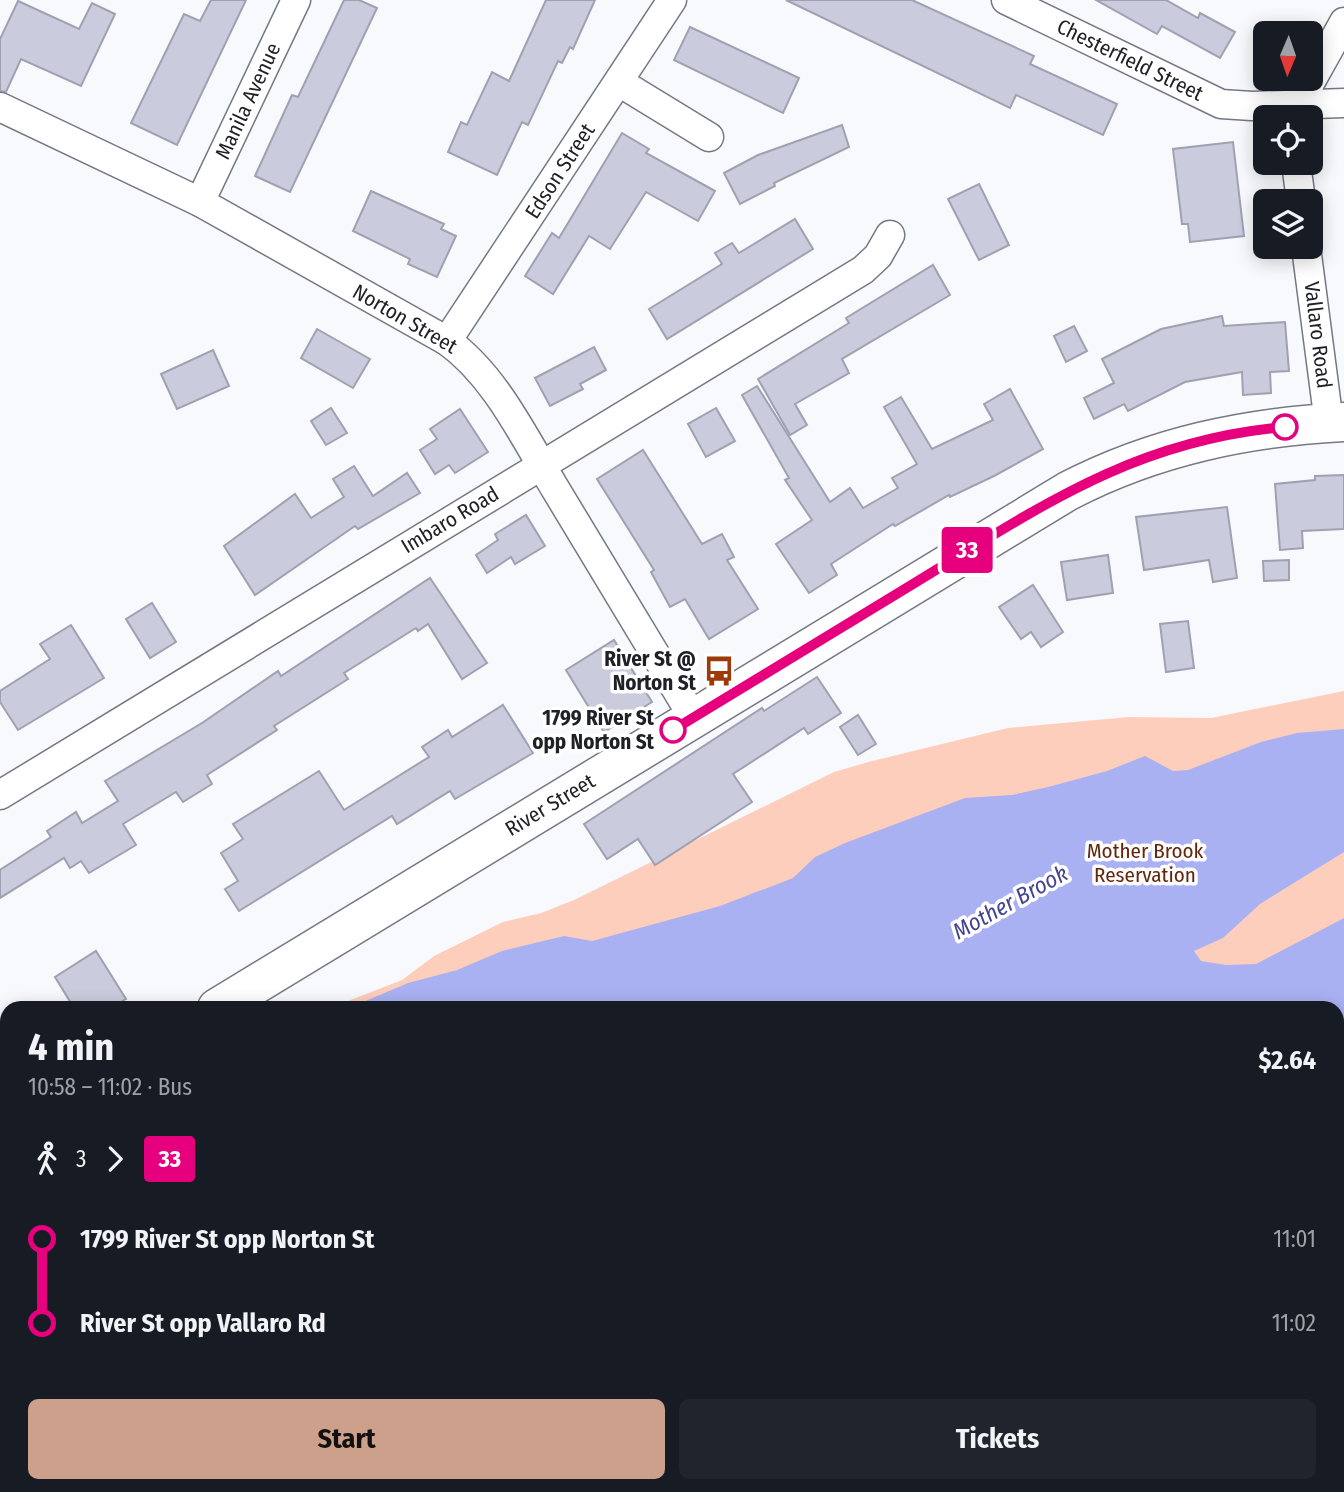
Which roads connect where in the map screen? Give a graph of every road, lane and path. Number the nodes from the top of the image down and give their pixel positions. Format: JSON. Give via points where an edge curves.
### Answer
{"nodes":[{"id":1,"x":296,"y":0,"type":"edge"},
{"id":2,"x":672,"y":0,"type":"edge"},
{"id":3,"x":1019,"y":3,"type":"edge"},
{"id":4,"x":1344,"y":22,"type":"edge"},
{"id":5,"x":618,"y":82,"type":"junction"},
{"id":6,"x":1344,"y":103,"type":"edge"},
{"id":7,"x":1302,"y":105,"type":"edge"},
{"id":8,"x":1253,"y":106,"type":"edge"},
{"id":9,"x":0,"y":107,"type":"edge"},
{"id":10,"x":1323,"y":107,"type":"edge"},
{"id":11,"x":709,"y":138,"type":"dead end"},
{"id":12,"x":200,"y":202,"type":"junction"},
{"id":13,"x":890,"y":235,"type":"dead end"},
{"id":14,"x":1308,"y":259,"type":"edge"},
{"id":15,"x":447,"y":341,"type":"junction"},
{"id":16,"x":1336,"y":423,"type":"edge"},
{"id":17,"x":541,"y":465,"type":"junction"},
{"id":18,"x":693,"y":718,"type":"junction"},
{"id":19,"x":0,"y":795,"type":"edge"},
{"id":20,"x":228,"y":1001,"type":"edge"}],
"edges":[{"from":1,"to":12,"type":"street","name":"Manila Avenue"},
{"from":2,"to":5,"type":"street","name":"Edson Street"},
{"from":3,"to":8,"type":"street","name":"Chesterfield Street","via":[[1221,104]]},
{"from":4,"to":7,"type":"street"},
{"from":5,"to":11,"type":"street"},
{"from":5,"to":15,"type":"street","name":"Edson Street"},
{"from":6,"to":10,"type":"street","name":"Chesterfield Street"},
{"from":9,"to":12,"type":"street","name":"Norton Street"},
{"from":12,"to":15,"type":"street","name":"Norton Street"},
{"from":13,"to":17,"type":"street","name":"Imbaro Road","via":[[863,270]]},
{"from":14,"to":16,"type":"street","name":"Vallaro Road"},
{"from":15,"to":17,"type":"street","name":"Norton Street","via":[[483,373]]},
{"from":16,"to":18,"type":"street","name":"River Street","via":[[1225,435],[1103,473],[1038,507]]},
{"from":17,"to":18,"type":"street","name":"Norton Street"},
{"from":17,"to":19,"type":"street","name":"Imbaro Road"},
{"from":18,"to":20,"type":"street","name":"River Street"}]}
